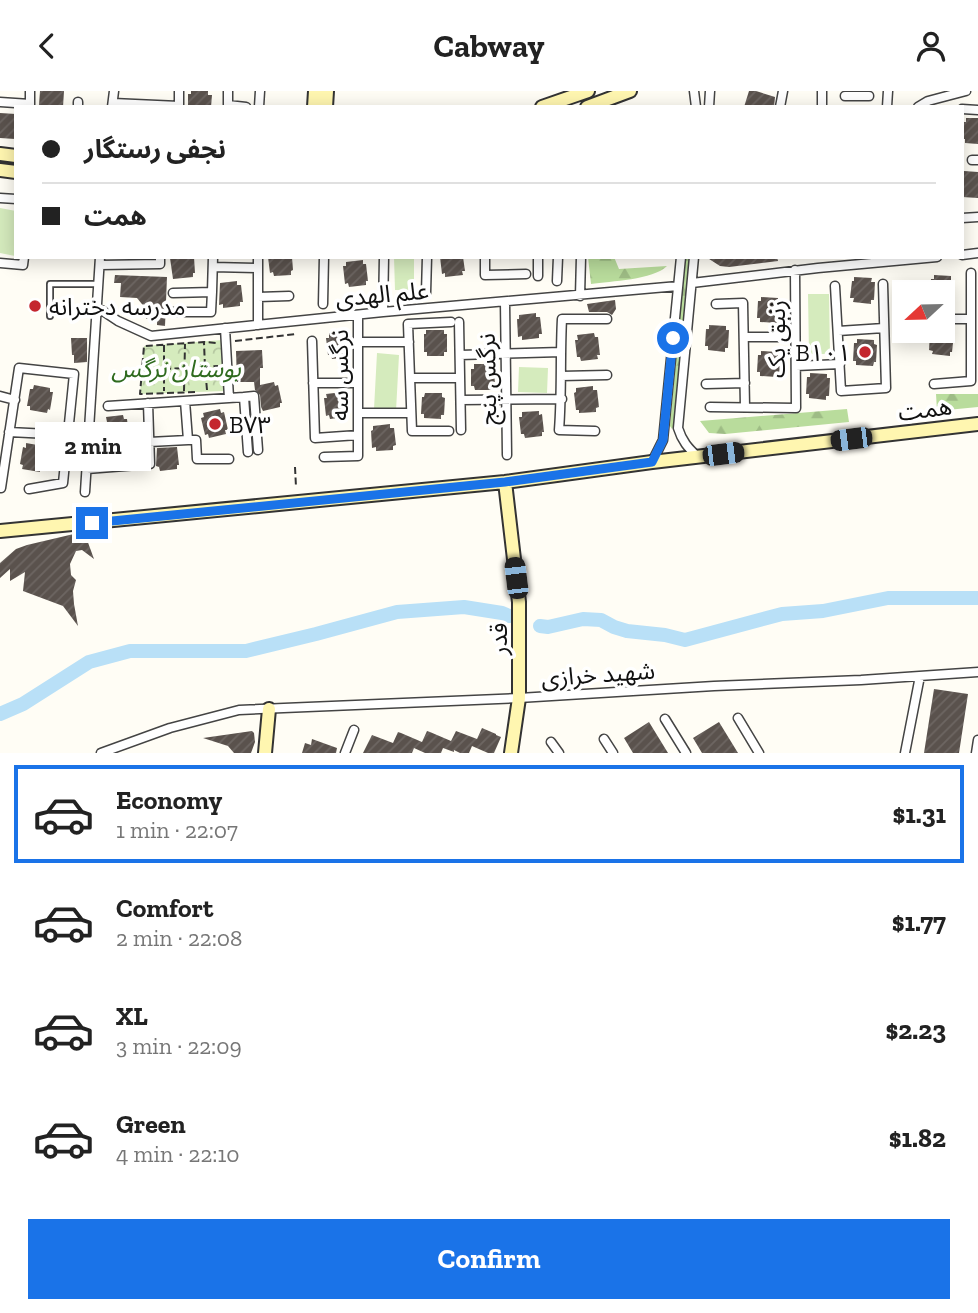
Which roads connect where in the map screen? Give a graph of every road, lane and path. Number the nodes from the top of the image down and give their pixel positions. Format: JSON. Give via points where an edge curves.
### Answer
{"nodes":[{"id":1,"x":30,"y":91,"type":"edge"},
{"id":2,"x":114,"y":91,"type":"edge"},
{"id":3,"x":588,"y":91,"type":"edge"},
{"id":4,"x":630,"y":91,"type":"edge"},
{"id":5,"x":966,"y":91,"type":"edge"},
{"id":6,"x":846,"y":94,"type":"edge"},
{"id":7,"x":869,"y":96,"type":"dead end"},
{"id":8,"x":0,"y":102,"type":"edge"},
{"id":9,"x":30,"y":105,"type":"edge"},
{"id":10,"x":112,"y":105,"type":"edge"},
{"id":11,"x":548,"y":105,"type":"edge"},
{"id":12,"x":592,"y":105,"type":"edge"},
{"id":13,"x":921,"y":105,"type":"edge"},
{"id":14,"x":24,"y":259,"type":"edge"},
{"id":15,"x":258,"y":259,"type":"edge"},
{"id":16,"x":324,"y":259,"type":"edge"},
{"id":17,"x":384,"y":259,"type":"edge"},
{"id":18,"x":427,"y":259,"type":"edge"},
{"id":19,"x":485,"y":259,"type":"edge"},
{"id":20,"x":538,"y":259,"type":"edge"},
{"id":21,"x":558,"y":259,"type":"edge"},
{"id":22,"x":581,"y":259,"type":"edge"},
{"id":23,"x":681,"y":259,"type":"edge"},
{"id":24,"x":694,"y":259,"type":"edge"},
{"id":25,"x":818,"y":259,"type":"edge"},
{"id":26,"x":892,"y":259,"type":"edge"},
{"id":27,"x":100,"y":261,"type":"edge"},
{"id":28,"x":160,"y":261,"type":"edge"},
{"id":29,"x":213,"y":262,"type":"edge"},
{"id":30,"x":0,"y":263,"type":"edge"},
{"id":31,"x":258,"y":268,"type":"junction"},
{"id":32,"x":818,"y":268,"type":"junction"},
{"id":33,"x":795,"y":270,"type":"junction"},
{"id":34,"x":971,"y":272,"type":"dead end"},
{"id":35,"x":526,"y":274,"type":"dead end"},
{"id":36,"x":538,"y":276,"type":"dead end"},
{"id":37,"x":557,"y":281,"type":"dead end"},
{"id":38,"x":692,"y":283,"type":"junction"},
{"id":39,"x":99,"y":284,"type":"junction"},
{"id":40,"x":883,"y":284,"type":"dead end"},
{"id":41,"x":678,"y":286,"type":"junction"},
{"id":42,"x":835,"y":286,"type":"dead end"},
{"id":43,"x":212,"y":292,"type":"junction"},
{"id":44,"x":173,"y":293,"type":"dead end"},
{"id":45,"x":426,"y":293,"type":"dead end"},
{"id":46,"x":289,"y":296,"type":"dead end"},
{"id":47,"x":580,"y":296,"type":"junction"},
{"id":48,"x":258,"y":297,"type":"junction"},
{"id":49,"x":505,"y":302,"type":"junction"},
{"id":50,"x":716,"y":304,"type":"dead end"},
{"id":51,"x":323,"y":305,"type":"dead end"},
{"id":52,"x":97,"y":307,"type":"junction"},
{"id":53,"x":172,"y":311,"type":"dead end"},
{"id":54,"x":383,"y":312,"type":"junction"},
{"id":55,"x":358,"y":315,"type":"junction"},
{"id":56,"x":50,"y":316,"type":"dead end"},
{"id":57,"x":607,"y":319,"type":"dead end"},
{"id":58,"x":956,"y":319,"type":"edge"},
{"id":59,"x":970,"y":319,"type":"junction"},
{"id":60,"x":258,"y":325,"type":"junction"},
{"id":61,"x":225,"y":328,"type":"junction"},
{"id":62,"x":884,"y":328,"type":"junction"},
{"id":63,"x":838,"y":331,"type":"junction"},
{"id":64,"x":296,"y":334,"type":"dead end"},
{"id":65,"x":744,"y":337,"type":"junction"},
{"id":66,"x":795,"y":337,"type":"junction"},
{"id":67,"x":312,"y":341,"type":"dead end"},
{"id":68,"x":204,"y":342,"type":"junction"},
{"id":69,"x":232,"y":342,"type":"dead end"},
{"id":70,"x":358,"y":342,"type":"junction"},
{"id":71,"x":410,"y":342,"type":"junction"},
{"id":72,"x":185,"y":343,"type":"junction"},
{"id":73,"x":222,"y":343,"type":"dead end"},
{"id":74,"x":975,"y":344,"type":"edge"},
{"id":75,"x":164,"y":345,"type":"junction"},
{"id":76,"x":561,"y":352,"type":"junction"},
{"id":77,"x":506,"y":354,"type":"junction"},
{"id":78,"x":460,"y":355,"type":"junction"},
{"id":79,"x":840,"y":364,"type":"junction"},
{"id":80,"x":223,"y":366,"type":"dead end"},
{"id":81,"x":796,"y":366,"type":"junction"},
{"id":82,"x":205,"y":367,"type":"junction"},
{"id":83,"x":185,"y":368,"type":"junction"},
{"id":84,"x":164,"y":369,"type":"junction"},
{"id":85,"x":142,"y":370,"type":"junction"},
{"id":86,"x":607,"y":375,"type":"dead end"},
{"id":87,"x":561,"y":376,"type":"junction"},
{"id":88,"x":410,"y":378,"type":"junction"},
{"id":89,"x":460,"y":378,"type":"junction"},
{"id":90,"x":313,"y":383,"type":"junction"},
{"id":91,"x":358,"y":383,"type":"junction"},
{"id":92,"x":745,"y":383,"type":"junction"},
{"id":93,"x":706,"y":384,"type":"dead end"},
{"id":94,"x":934,"y":384,"type":"dead end"},
{"id":95,"x":207,"y":391,"type":"dead end"},
{"id":96,"x":164,"y":392,"type":"junction"},
{"id":97,"x":196,"y":392,"type":"dead end"},
{"id":98,"x":0,"y":396,"type":"edge"},
{"id":99,"x":185,"y":396,"type":"junction"},
{"id":100,"x":244,"y":397,"type":"junction"},
{"id":101,"x":229,"y":398,"type":"junction"},
{"id":102,"x":562,"y":399,"type":"junction"},
{"id":103,"x":15,"y":400,"type":"junction"},
{"id":104,"x":461,"y":400,"type":"junction"},
{"id":105,"x":506,"y":400,"type":"junction"},
{"id":106,"x":148,"y":403,"type":"junction"},
{"id":107,"x":108,"y":406,"type":"dead end"},
{"id":108,"x":710,"y":407,"type":"dead end"},
{"id":109,"x":745,"y":407,"type":"junction"},
{"id":110,"x":358,"y":413,"type":"junction"},
{"id":111,"x":411,"y":413,"type":"junction"},
{"id":112,"x":978,"y":424,"type":"edge"},
{"id":113,"x":461,"y":430,"type":"dead end"},
{"id":114,"x":449,"y":431,"type":"dead end"},
{"id":115,"x":595,"y":431,"type":"dead end"},
{"id":116,"x":9,"y":432,"type":"junction"},
{"id":117,"x":69,"y":435,"type":"junction"},
{"id":118,"x":358,"y":435,"type":"junction"},
{"id":119,"x":89,"y":436,"type":"junction"},
{"id":120,"x":188,"y":440,"type":"junction"},
{"id":121,"x":149,"y":442,"type":"junction"},
{"id":122,"x":258,"y":450,"type":"dead end"},
{"id":123,"x":248,"y":452,"type":"dead end"},
{"id":124,"x":507,"y":455,"type":"dead end"},
{"id":125,"x":324,"y":457,"type":"dead end"},
{"id":126,"x":698,"y":457,"type":"junction"},
{"id":127,"x":3,"y":459,"type":"edge"},
{"id":128,"x":229,"y":459,"type":"dead end"},
{"id":129,"x":652,"y":462,"type":"junction"},
{"id":130,"x":295,"y":467,"type":"dead end"},
{"id":131,"x":87,"y":469,"type":"junction"},
{"id":132,"x":505,"y":482,"type":"junction"},
{"id":133,"x":296,"y":487,"type":"dead end"},
{"id":134,"x":1,"y":488,"type":"edge"},
{"id":135,"x":29,"y":489,"type":"dead end"},
{"id":136,"x":85,"y":492,"type":"dead end"},
{"id":137,"x":0,"y":531,"type":"edge"},
{"id":138,"x":978,"y":672,"type":"edge"},
{"id":139,"x":920,"y":676,"type":"junction"},
{"id":140,"x":519,"y":698,"type":"junction"},
{"id":141,"x":269,"y":709,"type":"junction"},
{"id":142,"x":738,"y":718,"type":"dead end"},
{"id":143,"x":665,"y":719,"type":"dead end"},
{"id":144,"x":354,"y":730,"type":"dead end"},
{"id":145,"x":604,"y":739,"type":"dead end"},
{"id":146,"x":978,"y":740,"type":"edge"},
{"id":147,"x":551,"y":742,"type":"dead end"},
{"id":148,"x":102,"y":753,"type":"edge"},
{"id":149,"x":265,"y":753,"type":"edge"},
{"id":150,"x":345,"y":753,"type":"edge"},
{"id":151,"x":511,"y":753,"type":"edge"},
{"id":152,"x":558,"y":753,"type":"edge"},
{"id":153,"x":613,"y":753,"type":"edge"},
{"id":154,"x":686,"y":753,"type":"edge"},
{"id":155,"x":759,"y":753,"type":"edge"},
{"id":156,"x":905,"y":753,"type":"edge"},
{"id":157,"x":976,"y":753,"type":"edge"}],
"edges":[{"from":1,"to":9,"type":"street"},
{"from":2,"to":10,"type":"street"},
{"from":3,"to":11,"type":"street"},
{"from":4,"to":12,"type":"street"},
{"from":5,"to":13,"type":"street"},
{"from":6,"to":7,"type":"street"},
{"from":8,"to":9,"type":"street"},
{"from":14,"to":30,"type":"street","via":[[23,265]]},
{"from":15,"to":31,"type":"street"},
{"from":16,"to":51,"type":"street"},
{"from":17,"to":54,"type":"street"},
{"from":18,"to":45,"type":"street"},
{"from":19,"to":35,"type":"street","via":[[485,275]]},
{"from":20,"to":36,"type":"street"},
{"from":21,"to":37,"type":"street"},
{"from":22,"to":47,"type":"street"},
{"from":23,"to":41,"type":"street"},
{"from":24,"to":38,"type":"street"},
{"from":25,"to":32,"type":"street"},
{"from":26,"to":32,"type":"street"},
{"from":27,"to":28,"type":"street"},
{"from":27,"to":39,"type":"street"},
{"from":29,"to":31,"type":"street"},
{"from":29,"to":43,"type":"street"},
{"from":31,"to":48,"type":"street"},
{"from":32,"to":33,"type":"street"},
{"from":33,"to":38,"type":"street"},
{"from":33,"to":66,"type":"street","name":"زنبق یک"},
{"from":34,"to":59,"type":"street"},
{"from":38,"to":126,"type":"street","via":[[678,428],[685,445]]},
{"from":39,"to":52,"type":"street"},
{"from":39,"to":56,"type":"lane","via":[[50,284]]},
{"from":40,"to":62,"type":"street"},
{"from":41,"to":47,"type":"street","name":"علم الهدی"},
{"from":41,"to":129,"type":"street","via":[[663,440]]},
{"from":42,"to":63,"type":"street"},
{"from":43,"to":44,"type":"street"},
{"from":43,"to":53,"type":"street","via":[[211,312]]},
{"from":46,"to":48,"type":"street"},
{"from":47,"to":49,"type":"street","name":"علم الهدی"},
{"from":48,"to":60,"type":"street"},
{"from":49,"to":54,"type":"street","name":"علم الهدی"},
{"from":49,"to":77,"type":"street","name":"نرگس پنج"},
{"from":50,"to":65,"type":"street","via":[[743,303]]},
{"from":52,"to":61,"type":"street","name":"علم الهدی","via":[[151,336]]},
{"from":52,"to":119,"type":"street"},
{"from":54,"to":55,"type":"street","name":"علم الهدی"},
{"from":55,"to":60,"type":"street","name":"علم الهدی"},
{"from":55,"to":70,"type":"street","name":"نرگس سه"},
{"from":57,"to":76,"type":"street","via":[[562,319]]},
{"from":58,"to":59,"type":"street"},
{"from":59,"to":74,"type":"street"},
{"from":60,"to":61,"type":"street","name":"علم الهدی"},
{"from":61,"to":101,"type":"street"},
{"from":62,"to":63,"type":"street"},
{"from":62,"to":79,"type":"street","via":[[887,388],[841,391]]},
{"from":63,"to":79,"type":"street"},
{"from":64,"to":69,"type":"path"},
{"from":65,"to":66,"type":"street"},
{"from":65,"to":92,"type":"street"},
{"from":66,"to":81,"type":"street","name":"زنبق یک"},
{"from":67,"to":90,"type":"street"},
{"from":68,"to":72,"type":"path"},
{"from":68,"to":73,"type":"path"},
{"from":68,"to":82,"type":"path"},
{"from":70,"to":71,"type":"street"},
{"from":70,"to":91,"type":"street","name":"نرگس سه"},
{"from":71,"to":78,"type":"street","via":[[408,324],[455,322]]},
{"from":71,"to":88,"type":"street"},
{"from":72,"to":75,"type":"path"},
{"from":72,"to":83,"type":"path"},
{"from":74,"to":94,"type":"street","via":[[971,381]]},
{"from":75,"to":84,"type":"path"},
{"from":75,"to":85,"type":"path","via":[[144,346]]},
{"from":76,"to":77,"type":"street"},
{"from":76,"to":87,"type":"street"},
{"from":77,"to":78,"type":"street"},
{"from":77,"to":105,"type":"street","name":"نرگس پنج"},
{"from":78,"to":89,"type":"street"},
{"from":79,"to":81,"type":"street"},
{"from":80,"to":82,"type":"path"},
{"from":81,"to":109,"type":"street","name":"زنبق یک","via":[[796,408]]},
{"from":82,"to":83,"type":"path"},
{"from":82,"to":95,"type":"path"},
{"from":83,"to":84,"type":"path"},
{"from":83,"to":99,"type":"path"},
{"from":84,"to":85,"type":"path"},
{"from":84,"to":96,"type":"path"},
{"from":85,"to":96,"type":"path","via":[[139,394]]},
{"from":86,"to":87,"type":"street"},
{"from":87,"to":102,"type":"street"},
{"from":88,"to":89,"type":"street"},
{"from":88,"to":111,"type":"street"},
{"from":89,"to":104,"type":"street"},
{"from":90,"to":91,"type":"street"},
{"from":90,"to":118,"type":"street","via":[[316,438]]},
{"from":91,"to":110,"type":"street","name":"نرگس سه"},
{"from":92,"to":93,"type":"street"},
{"from":92,"to":109,"type":"street"},
{"from":96,"to":99,"type":"path"},
{"from":97,"to":99,"type":"path"},
{"from":98,"to":103,"type":"street"},
{"from":99,"to":101,"type":"street"},
{"from":99,"to":106,"type":"street"},
{"from":99,"to":120,"type":"street"},
{"from":100,"to":101,"type":"street"},
{"from":100,"to":122,"type":"street","via":[[254,396]]},
{"from":100,"to":123,"type":"street"},
{"from":102,"to":105,"type":"street"},
{"from":102,"to":115,"type":"street","via":[[559,430]]},
{"from":103,"to":116,"type":"street"},
{"from":103,"to":117,"type":"street","via":[[19,368],[74,373]]},
{"from":104,"to":105,"type":"street"},
{"from":104,"to":113,"type":"street"},
{"from":105,"to":124,"type":"street","name":"نرگس پنج"},
{"from":106,"to":107,"type":"street"},
{"from":106,"to":121,"type":"street"},
{"from":108,"to":109,"type":"street"},
{"from":110,"to":111,"type":"street"},
{"from":110,"to":118,"type":"street","name":"نرگس سه"},
{"from":111,"to":114,"type":"street","via":[[412,431]]},
{"from":112,"to":126,"type":"street","name":"همت"},
{"from":116,"to":117,"type":"street"},
{"from":116,"to":127,"type":"street"},
{"from":117,"to":119,"type":"street"},
{"from":117,"to":135,"type":"street","via":[[63,483]]},
{"from":118,"to":125,"type":"street","via":[[358,456]]},
{"from":119,"to":131,"type":"street"},
{"from":120,"to":121,"type":"street"},
{"from":120,"to":128,"type":"street","via":[[196,440],[197,459]]},
{"from":121,"to":131,"type":"street","via":[[150,464]]},
{"from":126,"to":129,"type":"street","name":"همت"},
{"from":127,"to":134,"type":"street"},
{"from":129,"to":132,"type":"street","name":"همت"},
{"from":130,"to":133,"type":"path"},
{"from":131,"to":136,"type":"street"},
{"from":132,"to":137,"type":"street","name":"همت"},
{"from":132,"to":140,"type":"street","name":"قدر","via":[[519,602]]},
{"from":138,"to":139,"type":"street","name":"شهید خرازی"},
{"from":139,"to":140,"type":"street","name":"شهید خرازی"},
{"from":139,"to":156,"type":"street"},
{"from":140,"to":141,"type":"street","name":"شهید خرازی"},
{"from":140,"to":151,"type":"street","name":"قدر"},
{"from":141,"to":148,"type":"street","name":"شهید خرازی","via":[[239,710],[170,728]]},
{"from":141,"to":149,"type":"street"},
{"from":142,"to":155,"type":"street"},
{"from":143,"to":154,"type":"street"},
{"from":144,"to":150,"type":"street"},
{"from":145,"to":153,"type":"street"},
{"from":146,"to":157,"type":"street"},
{"from":147,"to":152,"type":"street"}]}
